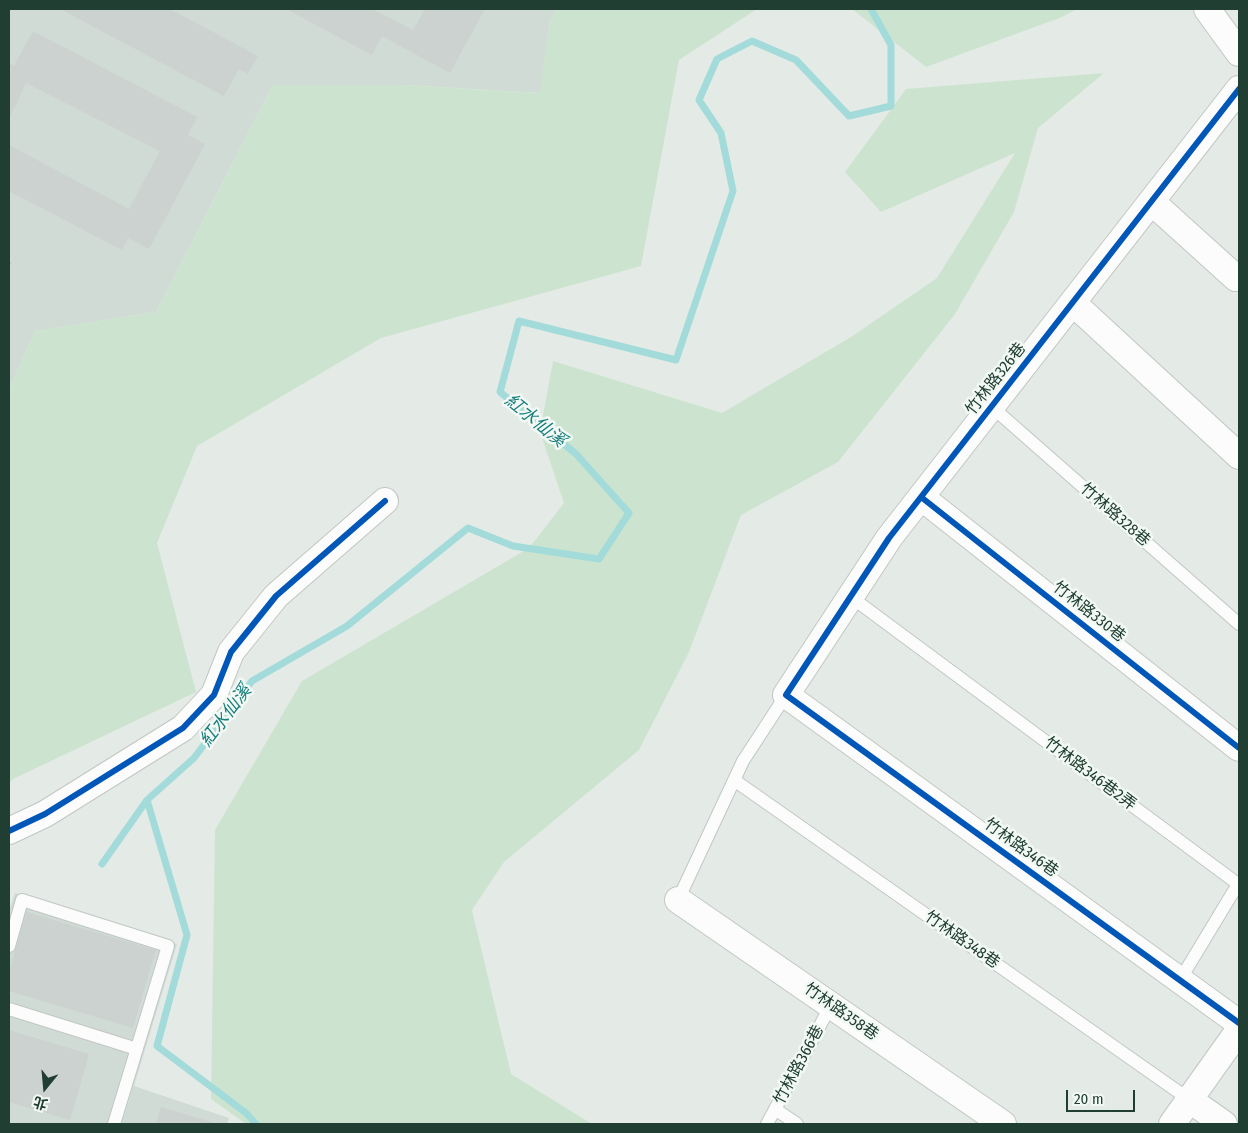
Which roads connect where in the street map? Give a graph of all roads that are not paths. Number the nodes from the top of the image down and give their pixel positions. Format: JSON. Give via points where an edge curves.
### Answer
{"nodes":[{"id":1,"x":1207,"y":9,"type":"edge"},
{"id":2,"x":1239,"y":53,"type":"edge"},
{"id":3,"x":1239,"y":88,"type":"edge"},
{"id":4,"x":1151,"y":203,"type":"junction"},
{"id":5,"x":1236,"y":278,"type":"dead end"},
{"id":6,"x":1073,"y":303,"type":"junction"},
{"id":7,"x":992,"y":407,"type":"junction"},
{"id":8,"x":1239,"y":456,"type":"edge"},
{"id":9,"x":921,"y":497,"type":"junction"},
{"id":10,"x":385,"y":501,"type":"dead end"},
{"id":11,"x":851,"y":597,"type":"junction"},
{"id":12,"x":1239,"y":624,"type":"edge"},
{"id":13,"x":786,"y":695,"type":"junction"},
{"id":14,"x":1239,"y":748,"type":"edge"},
{"id":15,"x":734,"y":780,"type":"junction"},
{"id":16,"x":9,"y":831,"type":"edge"},
{"id":17,"x":678,"y":900,"type":"joint"},
{"id":18,"x":9,"y":946,"type":"edge"},
{"id":19,"x":1180,"y":980,"type":"junction"},
{"id":20,"x":831,"y":1005,"type":"junction"},
{"id":21,"x":9,"y":1009,"type":"edge"},
{"id":22,"x":1239,"y":1023,"type":"edge"},
{"id":23,"x":1239,"y":1030,"type":"edge"},
{"id":24,"x":137,"y":1049,"type":"junction"},
{"id":25,"x":1190,"y":1100,"type":"junction"},
{"id":26,"x":775,"y":1109,"type":"junction"},
{"id":27,"x":114,"y":1124,"type":"edge"},
{"id":28,"x":767,"y":1124,"type":"edge"},
{"id":29,"x":797,"y":1124,"type":"edge"},
{"id":30,"x":1003,"y":1124,"type":"edge"},
{"id":31,"x":1172,"y":1124,"type":"edge"},
{"id":32,"x":1224,"y":1124,"type":"edge"}],
"edges":[{"from":1,"to":2,"type":"street"},
{"from":3,"to":4,"type":"street","name":"竹林路326巷"},
{"from":4,"to":5,"type":"street"},
{"from":4,"to":6,"type":"street","name":"竹林路326巷"},
{"from":6,"to":7,"type":"street","name":"竹林路326巷"},
{"from":6,"to":8,"type":"street"},
{"from":7,"to":9,"type":"street","name":"竹林路326巷"},
{"from":7,"to":12,"type":"lane","name":"竹林路328巷"},
{"from":9,"to":11,"type":"street","name":"竹林路326巷","via":[[889,538]]},
{"from":9,"to":14,"type":"street","name":"竹林路330巷"},
{"from":10,"to":16,"type":"street","via":[[276,596],[232,652],[214,695],[183,728],[45,814]]},
{"from":11,"to":13,"type":"street","name":"竹林路326巷"},
{"from":11,"to":19,"type":"lane","name":"竹林路346巷2弄","via":[[1238,884]]},
{"from":13,"to":15,"type":"lane"},
{"from":13,"to":19,"type":"street","name":"竹林路346巷"},
{"from":15,"to":17,"type":"lane"},
{"from":15,"to":25,"type":"lane","name":"竹林路348巷"},
{"from":17,"to":20,"type":"street","name":"竹林路358巷"},
{"from":18,"to":24,"type":"lane","via":[[22,900],[168,946]]},
{"from":19,"to":22,"type":"street","name":"竹林路346巷"},
{"from":20,"to":26,"type":"lane","name":"竹林路366巷"},
{"from":20,"to":30,"type":"street","name":"竹林路358巷"},
{"from":21,"to":24,"type":"lane"},
{"from":23,"to":25,"type":"street"},
{"from":24,"to":27,"type":"lane"},
{"from":25,"to":31,"type":"street"},
{"from":25,"to":32,"type":"street"},
{"from":26,"to":28,"type":"lane","name":"竹林路366巷"},
{"from":26,"to":29,"type":"lane"}]}
